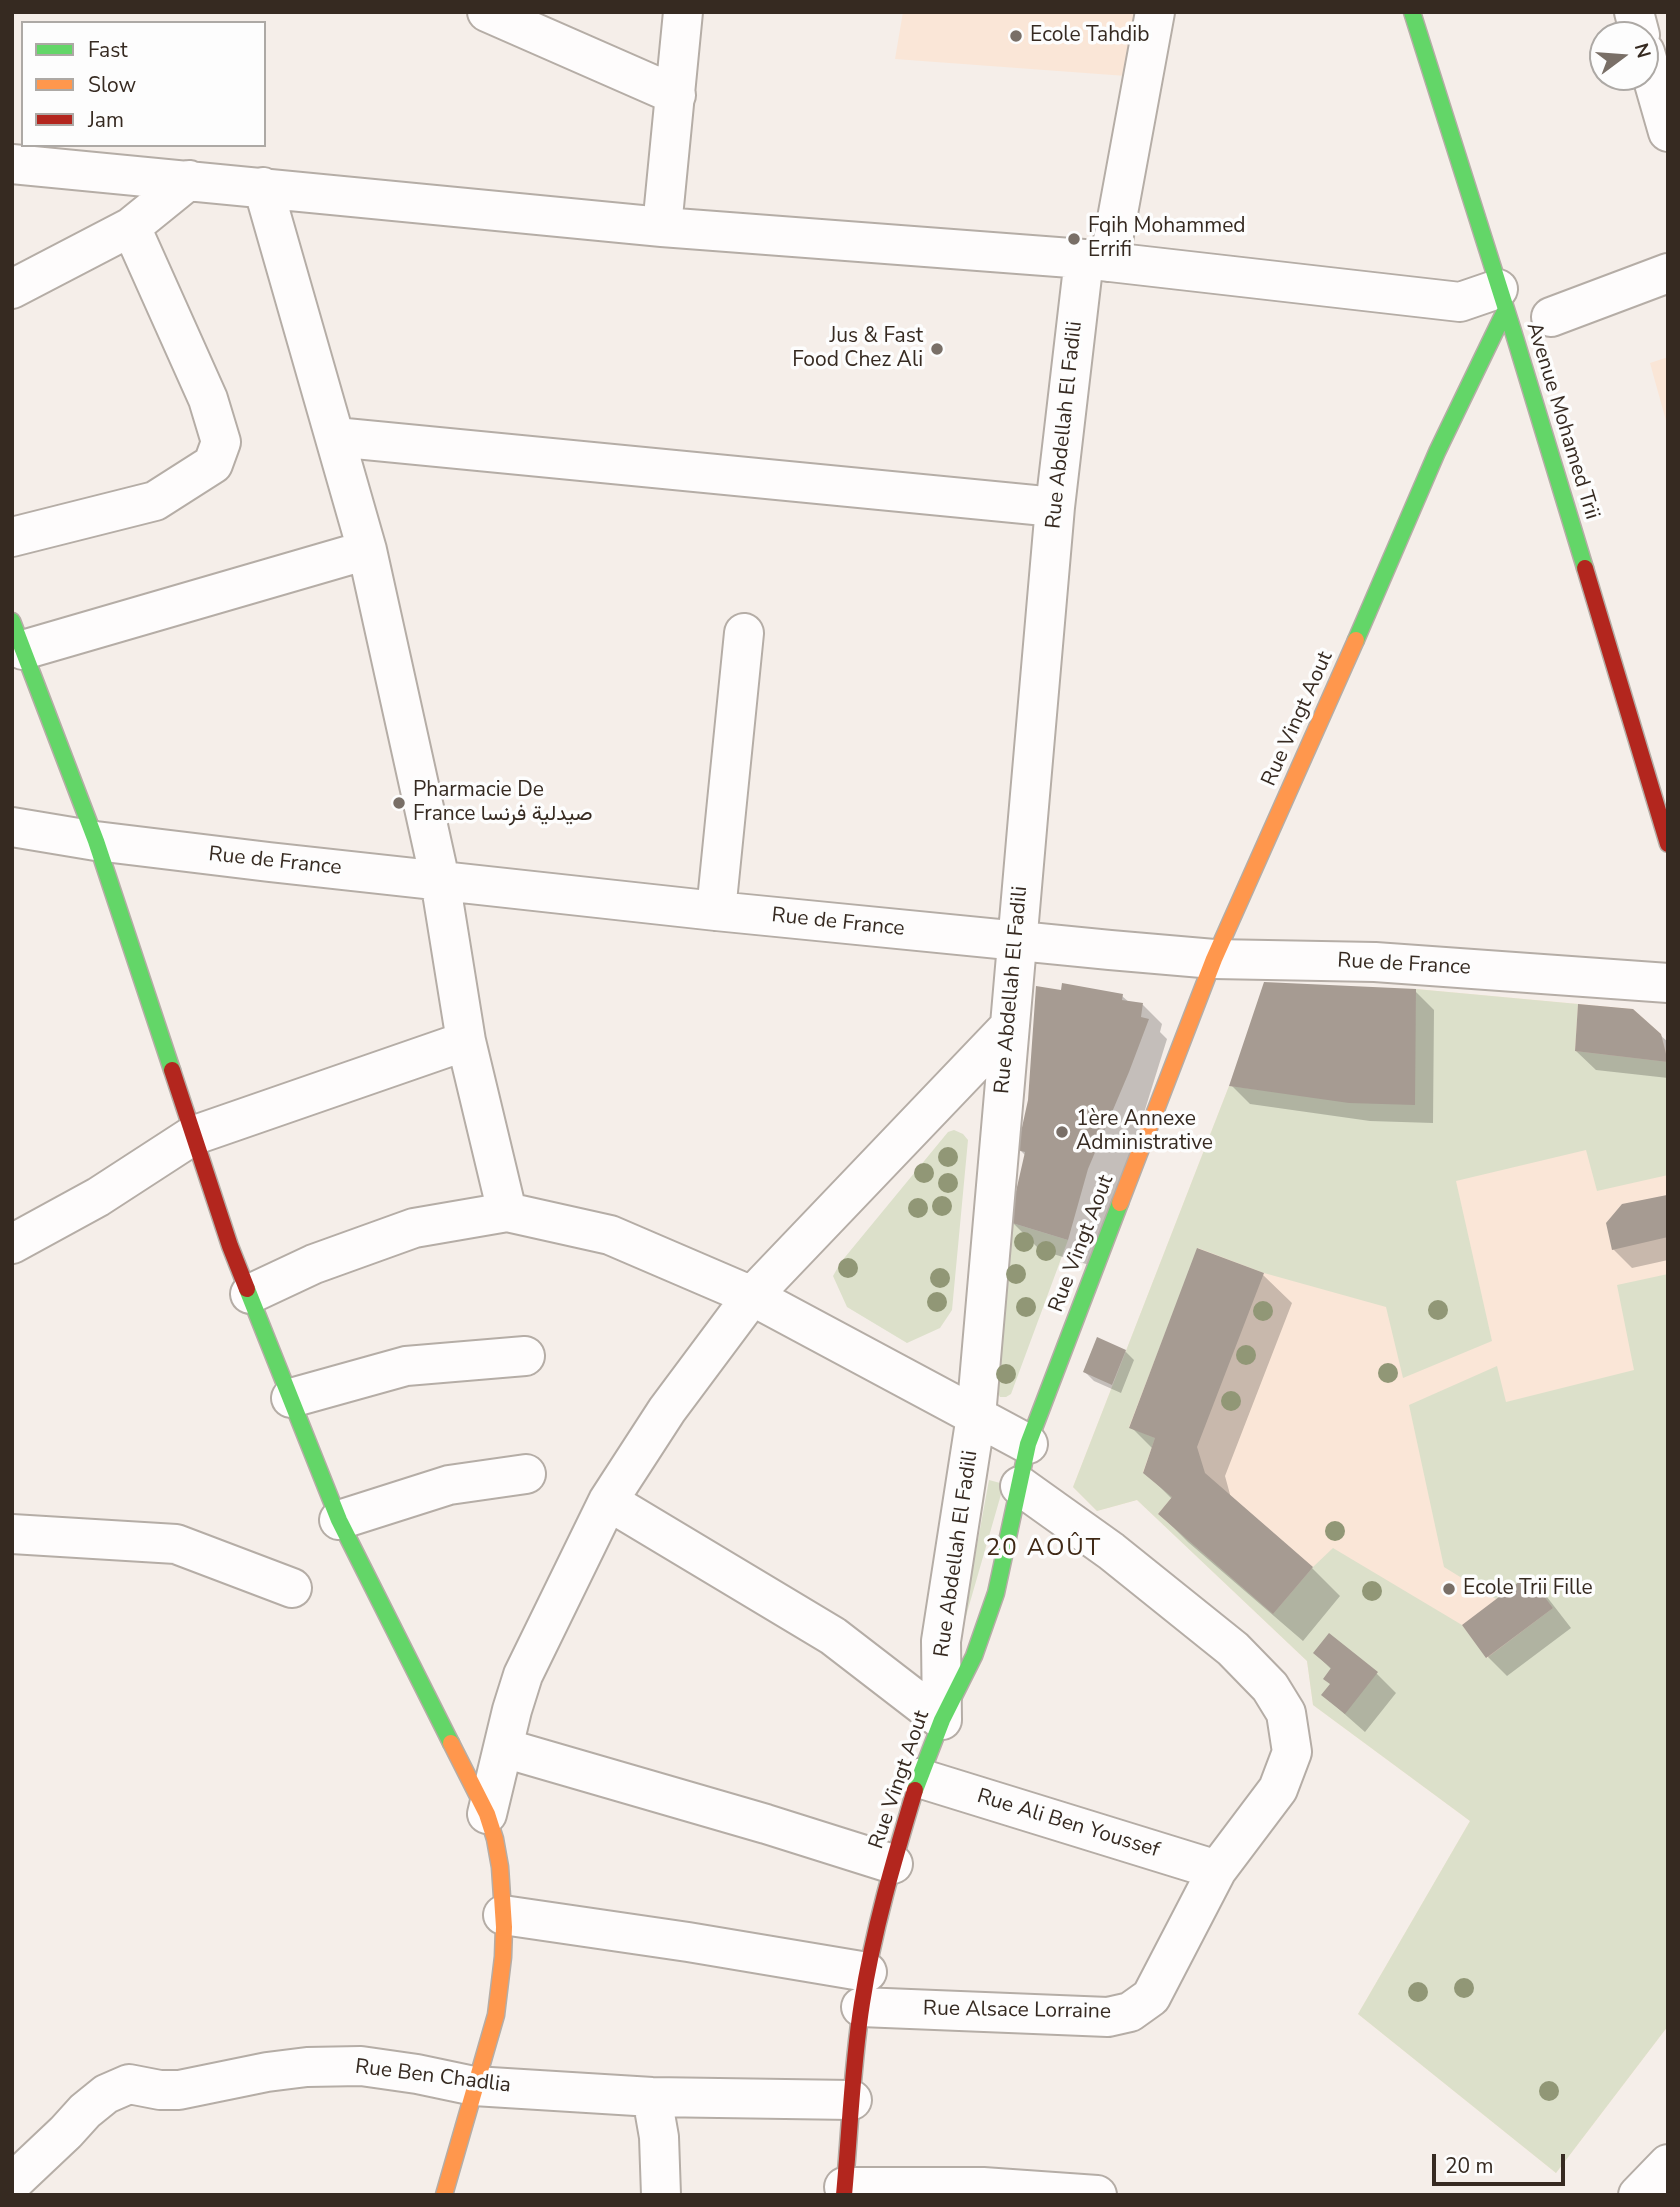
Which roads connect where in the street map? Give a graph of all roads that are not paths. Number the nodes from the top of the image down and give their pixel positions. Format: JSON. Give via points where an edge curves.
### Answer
{"nodes":[{"id":1,"x":684,"y":12,"type":"edge"},
{"id":2,"x":1155,"y":12,"type":"edge"},
{"id":3,"x":1412,"y":12,"type":"edge"},
{"id":4,"x":489,"y":13,"type":"edge"},
{"id":5,"x":1656,"y":91,"type":"edge"},
{"id":6,"x":676,"y":95,"type":"junction"},
{"id":7,"x":1668,"y":132,"type":"edge"},
{"id":8,"x":12,"y":164,"type":"edge"},
{"id":9,"x":189,"y":180,"type":"junction"},
{"id":10,"x":263,"y":187,"type":"junction"},
{"id":11,"x":131,"y":227,"type":"junction"},
{"id":12,"x":662,"y":227,"type":"junction"},
{"id":13,"x":1096,"y":260,"type":"junction"},
{"id":14,"x":1668,"y":274,"type":"edge"},
{"id":15,"x":12,"y":289,"type":"edge"},
{"id":16,"x":1502,"y":299,"type":"junction"},
{"id":17,"x":1551,"y":317,"type":"dead end"},
{"id":18,"x":335,"y":437,"type":"junction"},
{"id":19,"x":1055,"y":507,"type":"junction"},
{"id":20,"x":12,"y":537,"type":"edge"},
{"id":21,"x":367,"y":550,"type":"junction"},
{"id":22,"x":744,"y":633,"type":"dead end"},
{"id":23,"x":18,"y":636,"type":"edge"},
{"id":24,"x":12,"y":827,"type":"edge"},
{"id":25,"x":96,"y":841,"type":"junction"},
{"id":26,"x":1668,"y":844,"type":"edge"},
{"id":27,"x":440,"y":880,"type":"junction"},
{"id":28,"x":716,"y":911,"type":"junction"},
{"id":29,"x":1016,"y":940,"type":"junction"},
{"id":30,"x":1214,"y":959,"type":"junction"},
{"id":31,"x":1668,"y":984,"type":"edge"},
{"id":32,"x":1010,"y":1026,"type":"junction"},
{"id":33,"x":466,"y":1041,"type":"junction"},
{"id":34,"x":192,"y":1136,"type":"junction"},
{"id":35,"x":507,"y":1212,"type":"junction"},
{"id":36,"x":12,"y":1244,"type":"edge"},
{"id":37,"x":250,"y":1294,"type":"junction"},
{"id":38,"x":752,"y":1296,"type":"junction"},
{"id":39,"x":525,"y":1356,"type":"dead end"},
{"id":40,"x":292,"y":1398,"type":"junction"},
{"id":41,"x":976,"y":1416,"type":"junction"},
{"id":42,"x":1028,"y":1444,"type":"junction"},
{"id":43,"x":526,"y":1474,"type":"dead end"},
{"id":44,"x":1020,"y":1486,"type":"junction"},
{"id":45,"x":608,"y":1502,"type":"junction"},
{"id":46,"x":338,"y":1520,"type":"junction"},
{"id":47,"x":12,"y":1534,"type":"edge"},
{"id":48,"x":292,"y":1588,"type":"dead end"},
{"id":49,"x":942,"y":1720,"type":"junction"},
{"id":50,"x":504,"y":1748,"type":"junction"},
{"id":51,"x":919,"y":1778,"type":"junction"},
{"id":52,"x":487,"y":1814,"type":"junction"},
{"id":53,"x":893,"y":1864,"type":"junction"},
{"id":54,"x":1217,"y":1870,"type":"junction"},
{"id":55,"x":503,"y":1915,"type":"junction"},
{"id":56,"x":864,"y":1989,"type":"junction"},
{"id":57,"x":474,"y":2086,"type":"junction"},
{"id":58,"x":653,"y":2097,"type":"junction"},
{"id":59,"x":852,"y":2100,"type":"junction"},
{"id":60,"x":1668,"y":2164,"type":"edge"},
{"id":61,"x":12,"y":2183,"type":"edge"},
{"id":62,"x":844,"y":2191,"type":"edge"},
{"id":63,"x":984,"y":2191,"type":"edge"},
{"id":64,"x":444,"y":2195,"type":"edge"},
{"id":65,"x":661,"y":2195,"type":"edge"},
{"id":66,"x":1097,"y":2195,"type":"edge"},
{"id":67,"x":1638,"y":2195,"type":"edge"}],
"edges":[{"from":1,"to":6,"type":"street"},
{"from":2,"to":13,"type":"street","name":"Rue Abdellah El Fadili"},
{"from":3,"to":16,"type":"street","name":"Avenue Mohamed Trii"},
{"from":4,"to":6,"type":"street"},
{"from":5,"to":7,"type":"street"},
{"from":6,"to":12,"type":"street"},
{"from":8,"to":9,"type":"street"},
{"from":9,"to":10,"type":"street"},
{"from":9,"to":11,"type":"street"},
{"from":10,"to":12,"type":"street"},
{"from":10,"to":18,"type":"street"},
{"from":11,"to":15,"type":"street"},
{"from":11,"to":20,"type":"street","via":[[208,399],[221,442],[213,464],[155,500]]},
{"from":12,"to":13,"type":"street"},
{"from":13,"to":16,"type":"street","via":[[1460,302]]},
{"from":13,"to":19,"type":"street","name":"Rue Abdellah El Fadili"},
{"from":14,"to":17,"type":"street"},
{"from":16,"to":26,"type":"street","name":"Avenue Mohamed Trii"},
{"from":16,"to":30,"type":"street","name":"Rue Vingt Aout"},
{"from":18,"to":19,"type":"street"},
{"from":18,"to":21,"type":"street"},
{"from":19,"to":29,"type":"street","name":"Rue Abdellah El Fadili"},
{"from":21,"to":23,"type":"street"},
{"from":21,"to":27,"type":"street"},
{"from":22,"to":28,"type":"street"},
{"from":23,"to":25,"type":"street"},
{"from":24,"to":25,"type":"street","name":"Rue de France"},
{"from":25,"to":27,"type":"street","name":"Rue de France"},
{"from":25,"to":34,"type":"street"},
{"from":27,"to":28,"type":"street","name":"Rue de France"},
{"from":27,"to":33,"type":"street"},
{"from":28,"to":29,"type":"street","name":"Rue de France"},
{"from":29,"to":30,"type":"street","name":"Rue de France"},
{"from":29,"to":32,"type":"street","name":"Rue Abdellah El Fadili"},
{"from":30,"to":31,"type":"street","name":"Rue de France","via":[[1375,962]]},
{"from":30,"to":42,"type":"street","name":"Rue Vingt Aout"},
{"from":32,"to":38,"type":"street"},
{"from":32,"to":41,"type":"street","name":"Rue Abdellah El Fadili"},
{"from":33,"to":34,"type":"street"},
{"from":33,"to":35,"type":"street"},
{"from":34,"to":36,"type":"street","via":[[98,1197]]},
{"from":34,"to":37,"type":"street"},
{"from":35,"to":37,"type":"street","via":[[414,1228],[314,1264]]},
{"from":35,"to":38,"type":"street","via":[[610,1235]]},
{"from":37,"to":40,"type":"street"},
{"from":38,"to":41,"type":"street"},
{"from":38,"to":45,"type":"street","via":[[667,1410]]},
{"from":39,"to":40,"type":"street","via":[[406,1366]]},
{"from":40,"to":46,"type":"street"},
{"from":41,"to":42,"type":"street"},
{"from":41,"to":49,"type":"street","name":"Rue Abdellah El Fadili","via":[[941,1640]]},
{"from":42,"to":44,"type":"street","name":"Rue Vingt Aout"},
{"from":43,"to":46,"type":"street","via":[[450,1485]]},
{"from":44,"to":49,"type":"street","name":"Rue Vingt Aout","via":[[996,1593],[974,1656]]},
{"from":44,"to":54,"type":"street","name":"Rue Alsace Lorraine","via":[[1111,1551],[1233,1649],[1270,1687],[1286,1713],[1292,1752],[1278,1789]]},
{"from":45,"to":49,"type":"street","via":[[833,1636]]},
{"from":45,"to":50,"type":"street","via":[[523,1675]]},
{"from":46,"to":52,"type":"street"},
{"from":47,"to":48,"type":"street","via":[[176,1544]]},
{"from":49,"to":51,"type":"street","name":"Rue Vingt Aout"},
{"from":50,"to":52,"type":"street"},
{"from":50,"to":53,"type":"street"},
{"from":51,"to":53,"type":"street","name":"Rue Vingt Aout"},
{"from":51,"to":54,"type":"street","name":"Rue Ali Ben Youssef"},
{"from":52,"to":55,"type":"street","via":[[498,1855]]},
{"from":53,"to":56,"type":"street","name":"Rue Vingt Aout"},
{"from":54,"to":56,"type":"street","name":"Rue Alsace Lorraine","via":[[1152,1997],[1130,2012],[1108,2017]]},
{"from":55,"to":56,"type":"street","name":"Rue Alsace Lorraine","via":[[688,1942]]},
{"from":55,"to":57,"type":"street","via":[[504,1959],[498,2002]]},
{"from":56,"to":59,"type":"street","name":"Rue Vingt Aout"},
{"from":57,"to":58,"type":"street","name":"Rue Ben Chadlia"},
{"from":57,"to":61,"type":"street","name":"Rue Ben Chadlia","via":[[361,2066],[268,2072],[179,2090],[130,2084],[106,2094],[85,2111]]},
{"from":57,"to":64,"type":"street"},
{"from":58,"to":59,"type":"street","name":"Rue Ben Chadlia"},
{"from":58,"to":65,"type":"street"},
{"from":59,"to":62,"type":"street","name":"Rue Vingt Aout"},
{"from":60,"to":67,"type":"street"},
{"from":62,"to":63,"type":"street"},
{"from":63,"to":66,"type":"street"}]}
